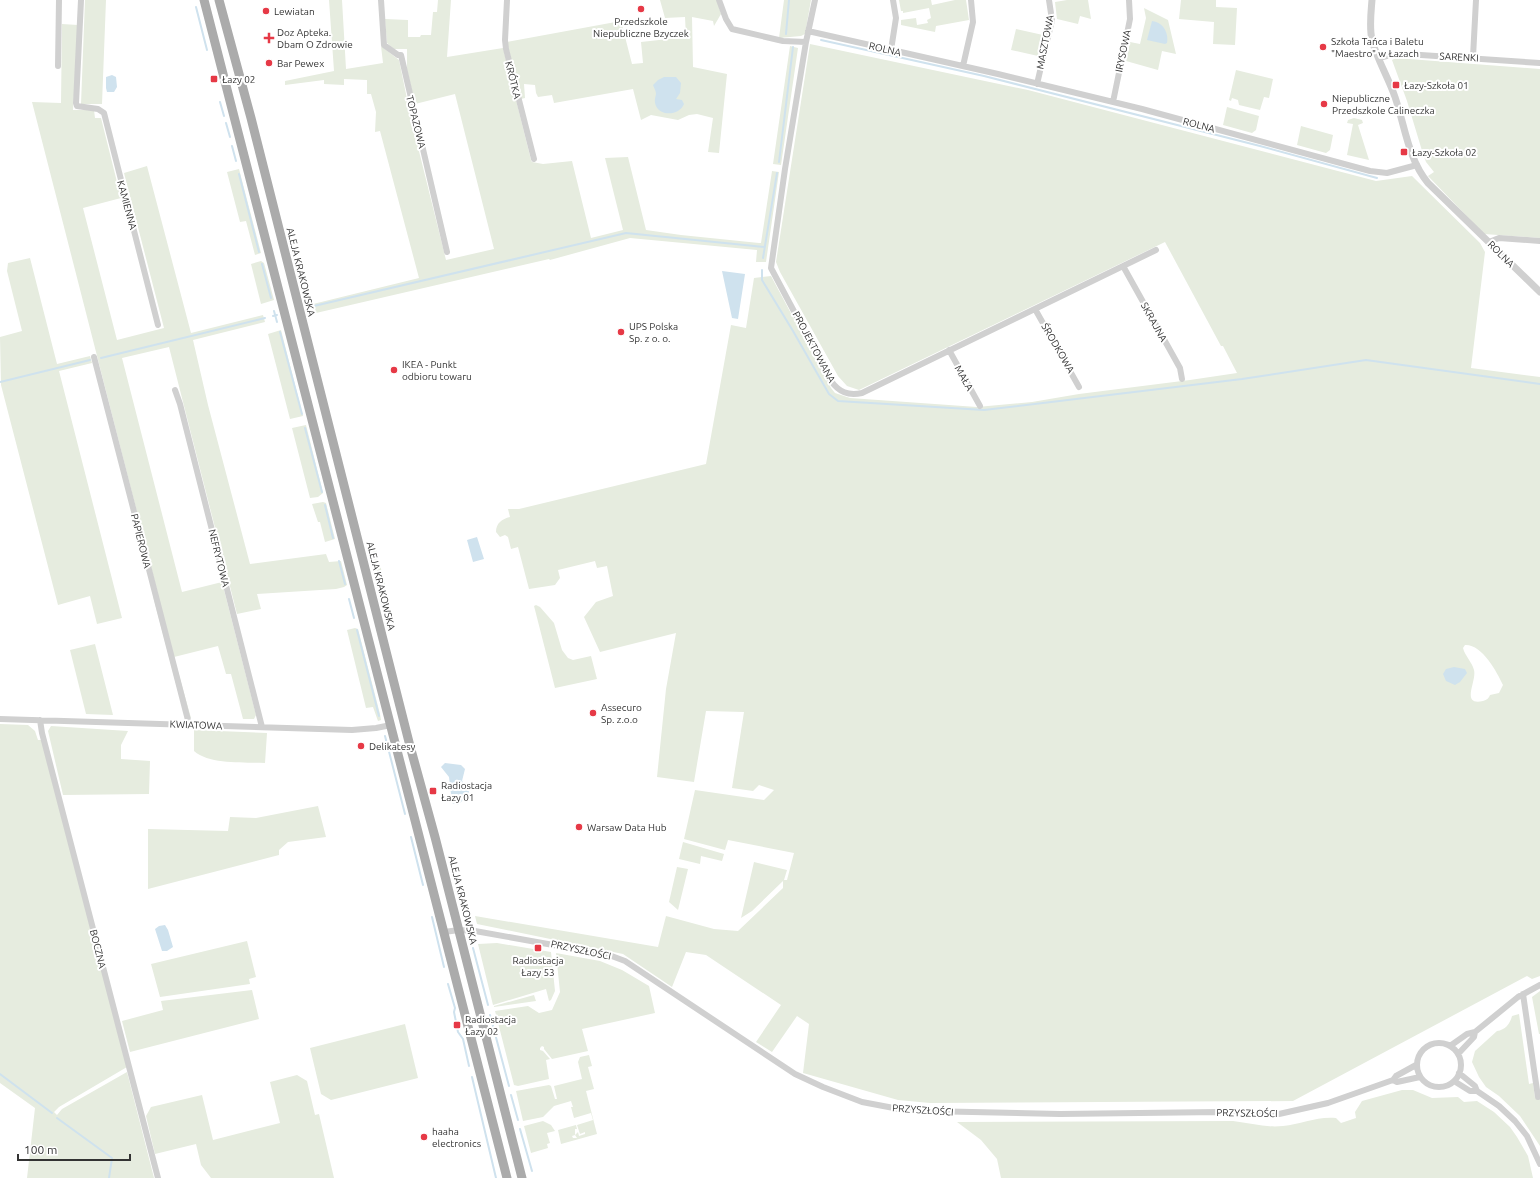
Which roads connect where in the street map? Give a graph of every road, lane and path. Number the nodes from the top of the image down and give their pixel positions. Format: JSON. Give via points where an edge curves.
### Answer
{"nodes":[{"id":1,"x":59,"y":0,"type":"edge"},
{"id":2,"x":81,"y":0,"type":"edge"},
{"id":3,"x":204,"y":0,"type":"edge"},
{"id":4,"x":219,"y":0,"type":"edge"},
{"id":5,"x":381,"y":0,"type":"edge"},
{"id":6,"x":507,"y":0,"type":"edge"},
{"id":7,"x":719,"y":0,"type":"edge"},
{"id":8,"x":814,"y":0,"type":"edge"},
{"id":9,"x":893,"y":0,"type":"edge"},
{"id":10,"x":971,"y":0,"type":"edge"},
{"id":11,"x":1049,"y":0,"type":"edge"},
{"id":12,"x":1129,"y":0,"type":"edge"},
{"id":13,"x":1372,"y":0,"type":"edge"},
{"id":14,"x":1476,"y":0,"type":"edge"},
{"id":15,"x":808,"y":32,"type":"junction"},
{"id":16,"x":806,"y":42,"type":"junction"},
{"id":17,"x":891,"y":50,"type":"junction"},
{"id":18,"x":1473,"y":57,"type":"junction"},
{"id":19,"x":1379,"y":58,"type":"junction"},
{"id":20,"x":1540,"y":63,"type":"edge"},
{"id":21,"x":58,"y":66,"type":"dead end"},
{"id":22,"x":963,"y":66,"type":"junction"},
{"id":23,"x":1037,"y":84,"type":"junction"},
{"id":24,"x":1113,"y":102,"type":"junction"},
{"id":25,"x":534,"y":159,"type":"dead end"},
{"id":26,"x":1417,"y":165,"type":"junction"},
{"id":27,"x":1540,"y":241,"type":"edge"},
{"id":28,"x":1489,"y":242,"type":"junction"},
{"id":29,"x":1156,"y":250,"type":"dead end"},
{"id":30,"x":447,"y":252,"type":"dead end"},
{"id":31,"x":1123,"y":266,"type":"junction"},
{"id":32,"x":1540,"y":292,"type":"edge"},
{"id":33,"x":1035,"y":309,"type":"junction"},
{"id":34,"x":158,"y":325,"type":"dead end"},
{"id":35,"x":949,"y":350,"type":"junction"},
{"id":36,"x":94,"y":357,"type":"dead end"},
{"id":37,"x":1182,"y":379,"type":"dead end"},
{"id":38,"x":1080,"y":387,"type":"dead end"},
{"id":39,"x":175,"y":390,"type":"dead end"},
{"id":40,"x":980,"y":406,"type":"dead end"},
{"id":41,"x":0,"y":717,"type":"edge"},
{"id":42,"x":40,"y":720,"type":"junction"},
{"id":43,"x":189,"y":724,"type":"junction"},
{"id":44,"x":391,"y":725,"type":"junction"},
{"id":45,"x":262,"y":727,"type":"junction"},
{"id":46,"x":459,"y":930,"type":"junction"},
{"id":47,"x":444,"y":932,"type":"junction"},
{"id":48,"x":1540,"y":985,"type":"edge"},
{"id":49,"x":1523,"y":994,"type":"junction"},
{"id":50,"x":1474,"y":1032,"type":"junction"},
{"id":51,"x":1450,"y":1046,"type":"junction"},
{"id":52,"x":1458,"y":1054,"type":"junction"},
{"id":53,"x":1416,"y":1065,"type":"junction"},
{"id":54,"x":1459,"y":1073,"type":"junction"},
{"id":55,"x":1420,"y":1077,"type":"junction"},
{"id":56,"x":1393,"y":1080,"type":"junction"},
{"id":57,"x":1454,"y":1081,"type":"junction"},
{"id":58,"x":1478,"y":1091,"type":"junction"},
{"id":59,"x":1538,"y":1097,"type":"dead end"},
{"id":60,"x":1540,"y":1164,"type":"edge"},
{"id":61,"x":158,"y":1178,"type":"edge"},
{"id":62,"x":507,"y":1178,"type":"edge"},
{"id":63,"x":522,"y":1178,"type":"edge"}],
"edges":[{"from":1,"to":21,"type":"street"},
{"from":2,"to":34,"type":"street","name":"KAMIENNA","via":[[77,106],[98,109],[104,113]]},
{"from":3,"to":44,"type":"main road"},
{"from":4,"to":46,"type":"main road","name":"ALEJA KRAKOWSKA"},
{"from":5,"to":30,"type":"street","name":"TOPAZOWA","via":[[384,45],[400,55]]},
{"from":6,"to":25,"type":"street","name":"KRÓTKA","via":[[506,49]]},
{"from":7,"to":16,"type":"street","via":[[732,29],[783,40]]},
{"from":8,"to":15,"type":"street","name":"PROJEKTOWANA"},
{"from":9,"to":17,"type":"street","via":[[896,18]]},
{"from":10,"to":22,"type":"street","via":[[973,22]]},
{"from":11,"to":23,"type":"street","name":"MASZTOWA","via":[[1052,20]]},
{"from":12,"to":24,"type":"street","name":"IRYSOWA","via":[[1130,19]]},
{"from":13,"to":19,"type":"street","via":[[1371,31]]},
{"from":14,"to":18,"type":"street"},
{"from":15,"to":16,"type":"street","name":"PROJEKTOWANA"},
{"from":15,"to":17,"type":"street","name":"ROLNA"},
{"from":16,"to":35,"type":"street","name":"PROJEKTOWANA","via":[[771,268],[831,381],[841,392],[862,393]]},
{"from":17,"to":22,"type":"street","name":"ROLNA"},
{"from":18,"to":19,"type":"street","name":"SARENKI","via":[[1394,54]]},
{"from":18,"to":20,"type":"street","name":"SARENKI"},
{"from":19,"to":26,"type":"street"},
{"from":22,"to":23,"type":"street","name":"ROLNA"},
{"from":23,"to":24,"type":"street","name":"ROLNA"},
{"from":24,"to":26,"type":"street","name":"ROLNA","via":[[1378,173]]},
{"from":26,"to":28,"type":"street","name":"ROLNA","via":[[1428,183]]},
{"from":27,"to":28,"type":"street","via":[[1499,238]]},
{"from":28,"to":32,"type":"street","name":"ROLNA"},
{"from":29,"to":31,"type":"street","name":"PROJEKTOWANA"},
{"from":31,"to":33,"type":"street","name":"PROJEKTOWANA"},
{"from":31,"to":37,"type":"street","name":"SKRAJNA","via":[[1180,368]]},
{"from":33,"to":35,"type":"street","name":"PROJEKTOWANA"},
{"from":33,"to":38,"type":"street","name":"ŚRODKOWA"},
{"from":35,"to":40,"type":"street","name":"MAŁA"},
{"from":36,"to":43,"type":"street","name":"PAPIEROWA"},
{"from":39,"to":45,"type":"street","name":"NEFRYTOWA"},
{"from":41,"to":42,"type":"street","name":"KWIATOWA"},
{"from":42,"to":43,"type":"street","name":"KWIATOWA"},
{"from":42,"to":61,"type":"street","name":"BOCZNA"},
{"from":43,"to":45,"type":"street","name":"KWIATOWA"},
{"from":44,"to":45,"type":"street","name":"KWIATOWA","via":[[352,730]]},
{"from":44,"to":47,"type":"main road"},
{"from":46,"to":47,"type":"street","name":"PRZYSZŁOŚCI"},
{"from":46,"to":56,"type":"street","name":"PRZYSZŁOŚCI","via":[[554,944],[618,958],[794,1074],[862,1102],[899,1109],[1060,1114],[1279,1114],[1328,1103]]},
{"from":46,"to":63,"type":"main road","name":"ALEJA KRAKOWSKA"},
{"from":47,"to":62,"type":"main road"},
{"from":48,"to":49,"type":"street"},
{"from":49,"to":50,"type":"street"},
{"from":49,"to":59,"type":"street"},
{"from":50,"to":51,"type":"street"},
{"from":50,"to":52,"type":"street","via":[[1474,1037]]},
{"from":51,"to":52,"type":"street"},
{"from":51,"to":53,"type":"street","via":[[1440,1042],[1427,1046],[1420,1053]]},
{"from":52,"to":54,"type":"street","via":[[1461,1064]]},
{"from":53,"to":55,"type":"street"},
{"from":53,"to":56,"type":"street","name":"PRZYSZŁOŚCI"},
{"from":54,"to":57,"type":"street"},
{"from":54,"to":58,"type":"street"},
{"from":55,"to":56,"type":"street","name":"PRZYSZŁOŚCI","via":[[1397,1082]]},
{"from":55,"to":57,"type":"street","via":[[1434,1087],[1445,1086]]},
{"from":57,"to":58,"type":"street","via":[[1470,1091]]},
{"from":58,"to":60,"type":"street","via":[[1522,1129]]}]}
